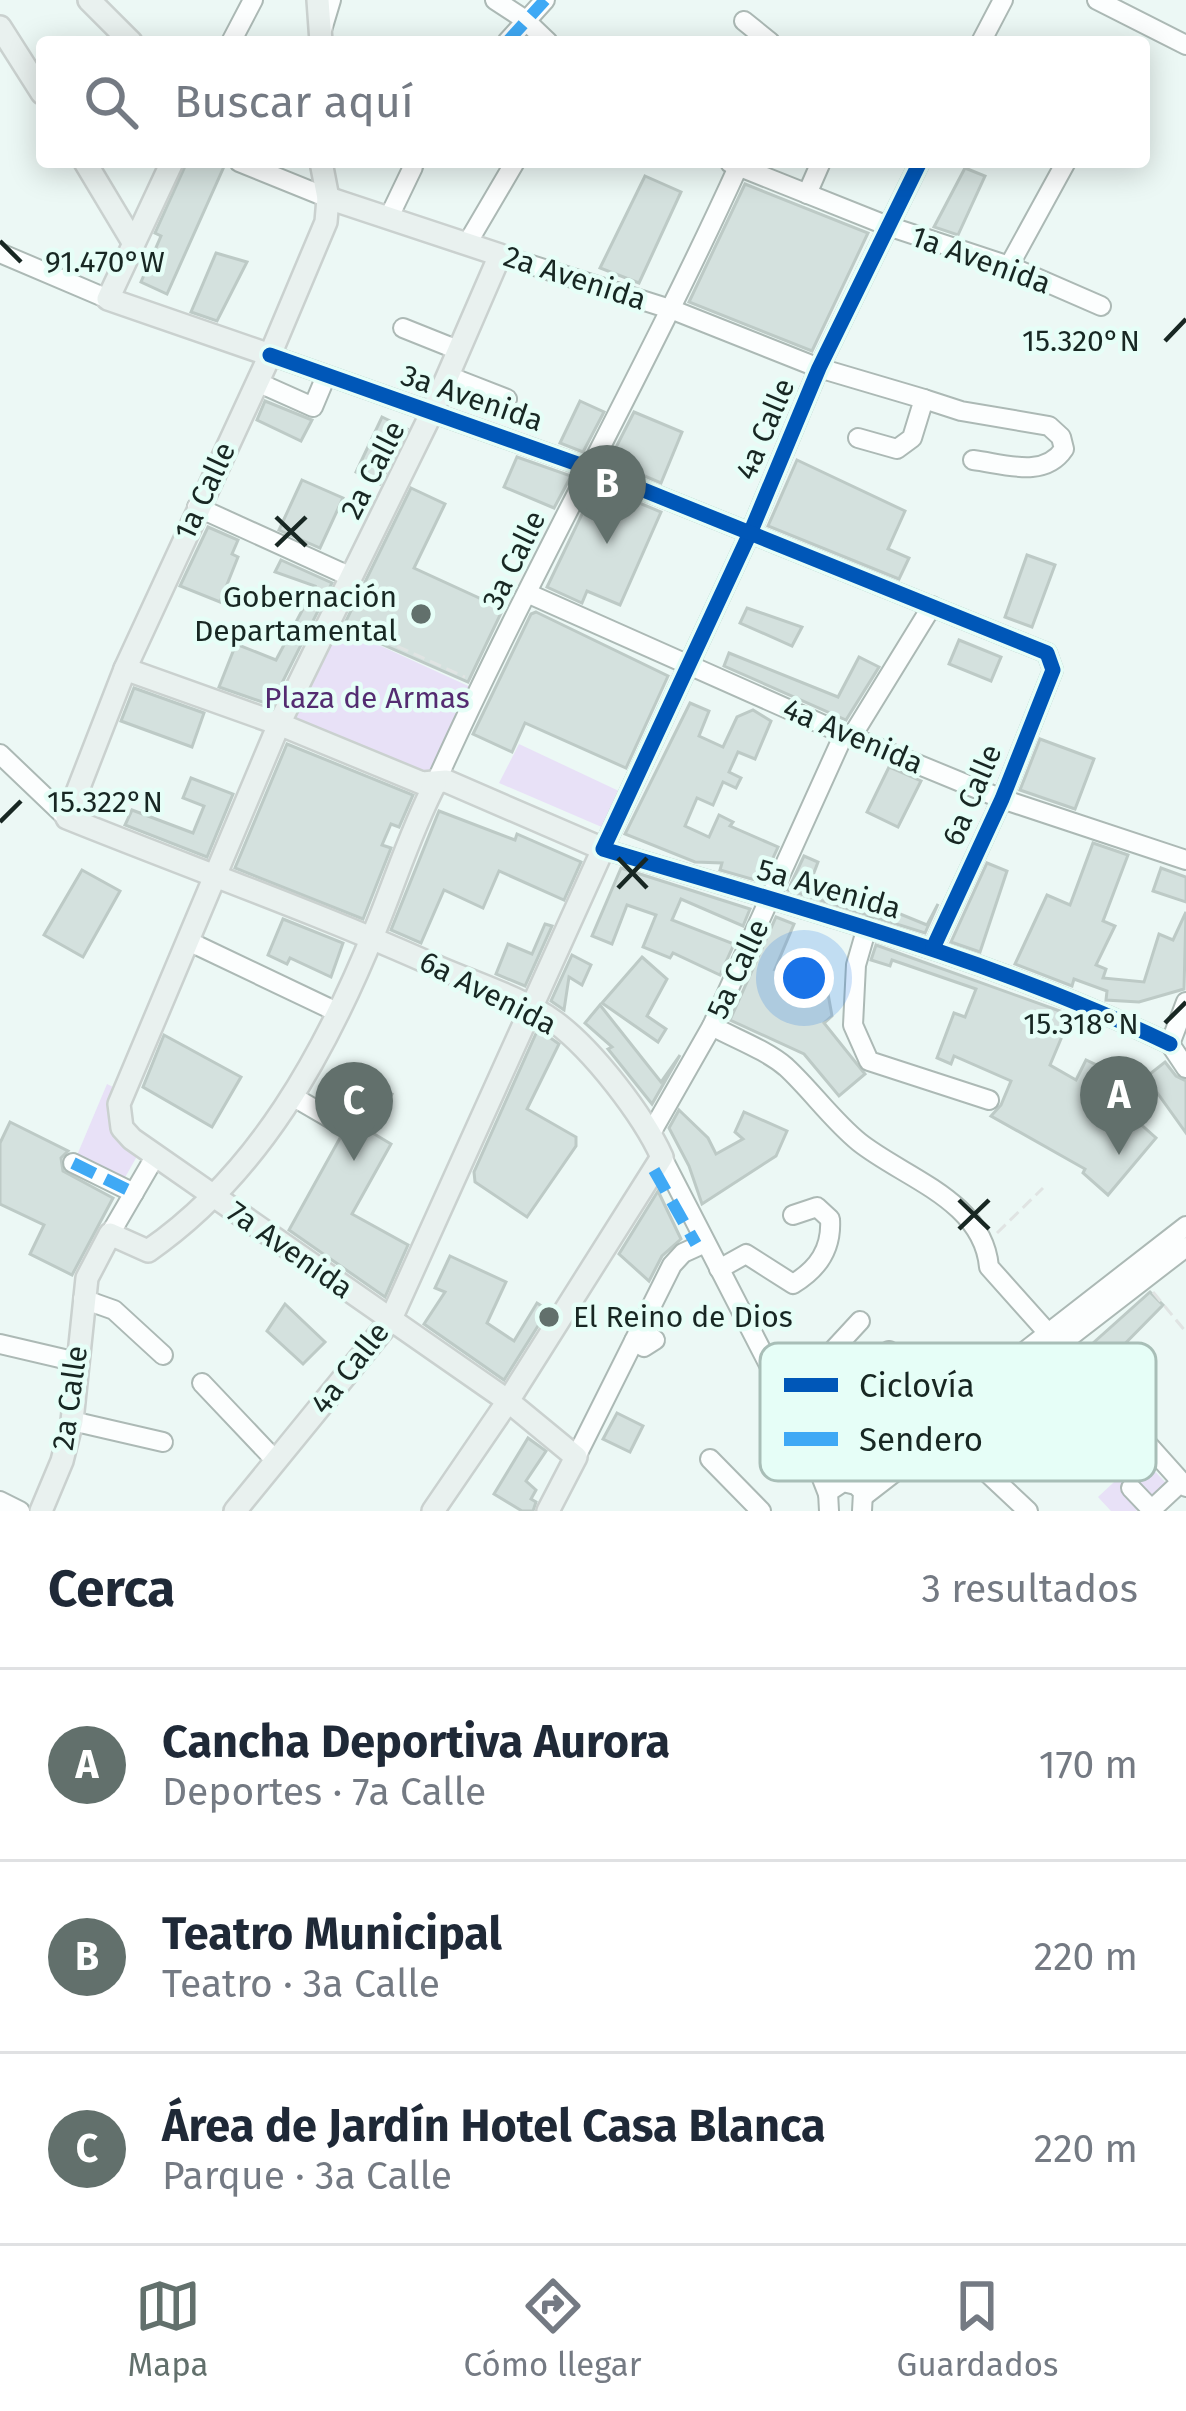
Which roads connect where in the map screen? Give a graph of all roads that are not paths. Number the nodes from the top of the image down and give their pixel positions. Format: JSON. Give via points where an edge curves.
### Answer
{"nodes":[{"id":1,"x":89,"y":0,"type":"edge"},
{"id":2,"x":253,"y":0,"type":"edge"},
{"id":3,"x":318,"y":0,"type":"edge"},
{"id":4,"x":332,"y":0,"type":"edge"},
{"id":5,"x":496,"y":0,"type":"edge"},
{"id":6,"x":545,"y":0,"type":"edge"},
{"id":7,"x":1003,"y":0,"type":"edge"},
{"id":8,"x":1097,"y":0,"type":"edge"},
{"id":9,"x":1132,"y":8,"type":"edge"},
{"id":10,"x":524,"y":19,"type":"junction"},
{"id":11,"x":744,"y":21,"type":"dead end"},
{"id":12,"x":0,"y":27,"type":"edge"},
{"id":13,"x":124,"y":36,"type":"edge"},
{"id":14,"x":234,"y":36,"type":"edge"},
{"id":15,"x":321,"y":36,"type":"edge"},
{"id":16,"x":322,"y":36,"type":"edge"},
{"id":17,"x":511,"y":36,"type":"edge"},
{"id":18,"x":542,"y":36,"type":"edge"},
{"id":19,"x":763,"y":36,"type":"edge"},
{"id":20,"x":984,"y":36,"type":"edge"},
{"id":21,"x":1186,"y":45,"type":"edge"},
{"id":22,"x":36,"y":84,"type":"edge"},
{"id":23,"x":90,"y":168,"type":"edge"},
{"id":24,"x":169,"y":168,"type":"edge"},
{"id":25,"x":254,"y":168,"type":"edge"},
{"id":26,"x":322,"y":168,"type":"edge"},
{"id":27,"x":412,"y":168,"type":"edge"},
{"id":28,"x":511,"y":168,"type":"edge"},
{"id":29,"x":730,"y":168,"type":"edge"},
{"id":30,"x":742,"y":168,"type":"edge"},
{"id":31,"x":818,"y":168,"type":"edge"},
{"id":32,"x":917,"y":168,"type":"edge"},
{"id":33,"x":1063,"y":168,"type":"edge"},
{"id":34,"x":807,"y":194,"type":"junction"},
{"id":35,"x":328,"y":198,"type":"junction"},
{"id":36,"x":389,"y":217,"type":"junction"},
{"id":37,"x":888,"y":226,"type":"junction"},
{"id":38,"x":133,"y":242,"type":"junction"},
{"id":39,"x":468,"y":242,"type":"junction"},
{"id":40,"x":0,"y":254,"type":"edge"},
{"id":41,"x":500,"y":255,"type":"junction"},
{"id":42,"x":1009,"y":266,"type":"junction"},
{"id":43,"x":108,"y":299,"type":"junction"},
{"id":44,"x":1101,"y":306,"type":"dead end"},
{"id":45,"x":673,"y":310,"type":"junction"},
{"id":46,"x":403,"y":328,"type":"dead end"},
{"id":47,"x":458,"y":350,"type":"junction"},
{"id":48,"x":270,"y":355,"type":"junction"},
{"id":49,"x":819,"y":368,"type":"junction"},
{"id":50,"x":326,"y":376,"type":"junction"},
{"id":51,"x":448,"y":376,"type":"junction"},
{"id":52,"x":257,"y":382,"type":"junction"},
{"id":53,"x":507,"y":399,"type":"dead end"},
{"id":54,"x":925,"y":399,"type":"junction"},
{"id":55,"x":432,"y":412,"type":"junction"},
{"id":56,"x":858,"y":438,"type":"dead end"},
{"id":57,"x":973,"y":460,"type":"dead end"},
{"id":58,"x":589,"y":468,"type":"junction"},
{"id":59,"x":197,"y":507,"type":"junction"},
{"id":60,"x":751,"y":531,"type":"junction"},
{"id":61,"x":350,"y":576,"type":"junction"},
{"id":62,"x":527,"y":593,"type":"junction"},
{"id":63,"x":932,"y":606,"type":"junction"},
{"id":64,"x":1053,"y":660,"type":"joint"},
{"id":65,"x":689,"y":666,"type":"junction"},
{"id":66,"x":124,"y":669,"type":"junction"},
{"id":67,"x":279,"y":724,"type":"junction"},
{"id":68,"x":848,"y":735,"type":"junction"},
{"id":69,"x":0,"y":754,"type":"edge"},
{"id":70,"x":435,"y":784,"type":"junction"},
{"id":71,"x":1002,"y":799,"type":"junction"},
{"id":72,"x":67,"y":818,"type":"junction"},
{"id":73,"x":603,"y":849,"type":"junction"},
{"id":74,"x":1186,"y":860,"type":"edge"},
{"id":75,"x":216,"y":878,"type":"junction"},
{"id":76,"x":770,"y":899,"type":"junction"},
{"id":77,"x":868,"y":927,"type":"junction"},
{"id":78,"x":373,"y":937,"type":"junction"},
{"id":79,"x":188,"y":941,"type":"junction"},
{"id":80,"x":932,"y":948,"type":"junction"},
{"id":81,"x":1186,"y":1003,"type":"edge"},
{"id":82,"x":531,"y":1009,"type":"junction"},
{"id":83,"x":337,"y":1012,"type":"junction"},
{"id":84,"x":712,"y":1026,"type":"junction"},
{"id":85,"x":1170,"y":1044,"type":"junction"},
{"id":86,"x":1186,"y":1068,"type":"edge"},
{"id":87,"x":292,"y":1096,"type":"junction"},
{"id":88,"x":989,"y":1100,"type":"dead end"},
{"id":89,"x":334,"y":1121,"type":"dead end"},
{"id":90,"x":122,"y":1128,"type":"joint"},
{"id":91,"x":651,"y":1133,"type":"junction"},
{"id":92,"x":156,"y":1155,"type":"junction"},
{"id":93,"x":74,"y":1163,"type":"dead end"},
{"id":94,"x":658,"y":1164,"type":"junction"},
{"id":95,"x":134,"y":1192,"type":"junction"},
{"id":96,"x":216,"y":1198,"type":"junction"},
{"id":97,"x":793,"y":1215,"type":"dead end"},
{"id":98,"x":1186,"y":1226,"type":"edge"},
{"id":99,"x":110,"y":1234,"type":"junction"},
{"id":100,"x":700,"y":1244,"type":"junction"},
{"id":101,"x":1186,"y":1247,"type":"edge"},
{"id":102,"x":718,"y":1269,"type":"junction"},
{"id":103,"x":82,"y":1299,"type":"junction"},
{"id":104,"x":389,"y":1321,"type":"junction"},
{"id":105,"x":860,"y":1321,"type":"dead end"},
{"id":106,"x":1054,"y":1337,"type":"junction"},
{"id":107,"x":840,"y":1343,"type":"edge"},
{"id":108,"x":1047,"y":1343,"type":"edge"},
{"id":109,"x":1049,"y":1343,"type":"edge"},
{"id":110,"x":1059,"y":1343,"type":"edge"},
{"id":111,"x":0,"y":1344,"type":"edge"},
{"id":112,"x":760,"y":1348,"type":"edge"},
{"id":113,"x":163,"y":1354,"type":"dead end"},
{"id":114,"x":77,"y":1362,"type":"junction"},
{"id":115,"x":202,"y":1383,"type":"dead end"},
{"id":116,"x":508,"y":1401,"type":"junction"},
{"id":117,"x":72,"y":1421,"type":"junction"},
{"id":118,"x":163,"y":1442,"type":"dead end"},
{"id":119,"x":1156,"y":1453,"type":"edge"},
{"id":120,"x":576,"y":1456,"type":"junction"},
{"id":121,"x":710,"y":1459,"type":"dead end"},
{"id":122,"x":276,"y":1461,"type":"junction"},
{"id":123,"x":886,"y":1481,"type":"edge"},
{"id":124,"x":887,"y":1481,"type":"edge"},
{"id":125,"x":996,"y":1481,"type":"edge"},
{"id":126,"x":1183,"y":1484,"type":"edge"},
{"id":127,"x":1131,"y":1488,"type":"dead end"},
{"id":128,"x":0,"y":1501,"type":"edge"},
{"id":129,"x":863,"y":1501,"type":"edge"},
{"id":130,"x":827,"y":1506,"type":"edge"},
{"id":131,"x":1151,"y":1510,"type":"edge"},
{"id":132,"x":20,"y":1511,"type":"edge"},
{"id":133,"x":41,"y":1511,"type":"edge"},
{"id":134,"x":235,"y":1511,"type":"edge"},
{"id":135,"x":433,"y":1511,"type":"edge"},
{"id":136,"x":548,"y":1511,"type":"edge"},
{"id":137,"x":760,"y":1511,"type":"edge"},
{"id":138,"x":1028,"y":1511,"type":"edge"}],
"edges":[{"from":1,"to":13,"type":"main road"},
{"from":2,"to":14,"type":"street"},
{"from":3,"to":15,"type":"main road"},
{"from":4,"to":16,"type":"street"},
{"from":5,"to":10,"type":"street"},
{"from":6,"to":10,"type":"street"},
{"from":7,"to":20,"type":"street"},
{"from":8,"to":9,"type":"street"},
{"from":9,"to":21,"type":"street"},
{"from":10,"to":17,"type":"street"},
{"from":10,"to":18,"type":"street"},
{"from":11,"to":19,"type":"street"},
{"from":12,"to":22,"type":"main road"},
{"from":23,"to":38,"type":"main road"},
{"from":24,"to":38,"type":"main road"},
{"from":25,"to":35,"type":"street"},
{"from":26,"to":35,"type":"main road","name":"1a Calle"},
{"from":27,"to":36,"type":"street"},
{"from":28,"to":39,"type":"street"},
{"from":29,"to":45,"type":"street","name":"3a Calle"},
{"from":30,"to":34,"type":"street","name":"1a Avenida"},
{"from":31,"to":34,"type":"street"},
{"from":32,"to":37,"type":"street","name":"4a Calle"},
{"from":33,"to":42,"type":"street"},
{"from":34,"to":37,"type":"street","name":"1a Avenida"},
{"from":35,"to":36,"type":"main road","name":"2a Avenida"},
{"from":35,"to":48,"type":"main road","name":"1a Calle","via":[[326,222]]},
{"from":36,"to":39,"type":"main road","name":"2a Avenida"},
{"from":37,"to":42,"type":"street","name":"1a Avenida"},
{"from":37,"to":49,"type":"street","name":"4a Calle"},
{"from":38,"to":43,"type":"main road"},
{"from":39,"to":41,"type":"main road","name":"2a Avenida"},
{"from":40,"to":43,"type":"street","name":"3a Avenida"},
{"from":41,"to":45,"type":"street","name":"2a Avenida"},
{"from":41,"to":47,"type":"main road","name":"2a Calle"},
{"from":42,"to":44,"type":"street","name":"1a Avenida"},
{"from":43,"to":48,"type":"main road","name":"3a Avenida"},
{"from":45,"to":49,"type":"street","name":"2a Avenida"},
{"from":45,"to":58,"type":"street","name":"3a Calle"},
{"from":46,"to":47,"type":"street"},
{"from":47,"to":51,"type":"main road","name":"2a Calle"},
{"from":48,"to":50,"type":"street","name":"3a Avenida"},
{"from":48,"to":52,"type":"main road","name":"1a Calle"},
{"from":49,"to":54,"type":"street","name":"2a Avenida"},
{"from":49,"to":60,"type":"street","name":"4a Calle"},
{"from":50,"to":52,"type":"street","via":[[313,406]]},
{"from":50,"to":55,"type":"street","name":"3a Avenida"},
{"from":51,"to":53,"type":"street"},
{"from":51,"to":55,"type":"main road","name":"2a Calle"},
{"from":52,"to":59,"type":"main road","name":"1a Calle"},
{"from":54,"to":56,"type":"street","via":[[912,438],[897,449]]},
{"from":54,"to":57,"type":"street","name":"2a Avenida","via":[[1049,426],[1064,448],[1040,468]]},
{"from":55,"to":58,"type":"street","name":"3a Avenida"},
{"from":55,"to":61,"type":"main road","name":"2a Calle"},
{"from":58,"to":60,"type":"street","name":"3a Avenida"},
{"from":58,"to":62,"type":"street","name":"3a Calle"},
{"from":59,"to":61,"type":"street"},
{"from":59,"to":66,"type":"main road","name":"1a Calle"},
{"from":60,"to":63,"type":"street","name":"3a Avenida"},
{"from":60,"to":65,"type":"street","name":"4a Calle"},
{"from":61,"to":67,"type":"main road","name":"2a Calle"},
{"from":62,"to":65,"type":"street","name":"4a Avenida"},
{"from":62,"to":70,"type":"street","name":"3a Calle"},
{"from":63,"to":64,"type":"street","name":"3a Avenida"},
{"from":63,"to":68,"type":"street","name":"5a Calle"},
{"from":64,"to":71,"type":"street","name":"6a Calle"},
{"from":65,"to":68,"type":"street","name":"4a Avenida"},
{"from":65,"to":73,"type":"street","name":"4a Calle"},
{"from":66,"to":67,"type":"main road","name":"5a Avenida"},
{"from":66,"to":72,"type":"main road","name":"1a Calle"},
{"from":67,"to":70,"type":"main road","name":"5a Avenida"},
{"from":67,"to":75,"type":"main road","name":"2a Calle"},
{"from":68,"to":71,"type":"street","name":"4a Avenida"},
{"from":68,"to":76,"type":"street","name":"5a Calle"},
{"from":69,"to":72,"type":"street","name":"6a Avenida"},
{"from":70,"to":73,"type":"main road","name":"5a Avenida","via":[[446,781]]},
{"from":70,"to":78,"type":"main road","name":"3a Calle"},
{"from":71,"to":74,"type":"street","name":"4a Avenida"},
{"from":71,"to":80,"type":"street","name":"6a Calle"},
{"from":72,"to":75,"type":"main road","name":"6a Avenida"},
{"from":73,"to":76,"type":"street","name":"5a Avenida"},
{"from":73,"to":82,"type":"main road","name":"4a Calle"},
{"from":75,"to":78,"type":"main road","name":"6a Avenida"},
{"from":75,"to":79,"type":"main road","name":"2a Calle"},
{"from":76,"to":77,"type":"street","name":"5a Avenida"},
{"from":76,"to":84,"type":"street","name":"5a Calle"},
{"from":77,"to":80,"type":"street","name":"5a Avenida"},
{"from":77,"to":88,"type":"street","via":[[856,965],[853,1025],[869,1061]]},
{"from":78,"to":82,"type":"main road","name":"6a Avenida"},
{"from":78,"to":83,"type":"main road","name":"3a Calle"},
{"from":79,"to":83,"type":"street"},
{"from":79,"to":90,"type":"main road","name":"2a Calle","via":[[119,1104]]},
{"from":80,"to":85,"type":"street","name":"5a Avenida"},
{"from":81,"to":85,"type":"street"},
{"from":82,"to":91,"type":"main road","name":"6a Avenida","via":[[583,1049]]},
{"from":82,"to":104,"type":"main road","name":"4a Calle"},
{"from":83,"to":87,"type":"main road","name":"3a Calle"},
{"from":84,"to":91,"type":"street","name":"5a Calle"},
{"from":84,"to":106,"type":"street","via":[[782,1064],[858,1142],[970,1220],[987,1243],[989,1267]]},
{"from":85,"to":86,"type":"street"},
{"from":87,"to":89,"type":"street"},
{"from":87,"to":96,"type":"main road","name":"3a Calle"},
{"from":90,"to":92,"type":"main road","name":"7a Avenida"},
{"from":91,"to":94,"type":"main road","name":"6a Avenida"},
{"from":92,"to":95,"type":"street","name":"2a Calle"},
{"from":92,"to":96,"type":"main road","name":"7a Avenida"},
{"from":93,"to":95,"type":"street"},
{"from":94,"to":100,"type":"street","name":"6a Avenida"},
{"from":94,"to":116,"type":"main road"},
{"from":95,"to":99,"type":"street","name":"2a Calle"},
{"from":96,"to":99,"type":"main road","name":"3a Calle","via":[[151,1254]]},
{"from":96,"to":104,"type":"main road","name":"7a Avenida"},
{"from":97,"to":102,"type":"street","via":[[817,1207],[830,1219],[827,1250],[812,1273],[794,1284],[746,1254]]},
{"from":98,"to":106,"type":"street"},
{"from":99,"to":103,"type":"main road","name":"2a Calle"},
{"from":100,"to":102,"type":"street","name":"6a Avenida"},
{"from":100,"to":120,"type":"street","via":[[672,1265]]},
{"from":101,"to":106,"type":"street"},
{"from":102,"to":112,"type":"street","name":"6a Avenida"},
{"from":103,"to":113,"type":"street","via":[[114,1310]]},
{"from":103,"to":114,"type":"main road","name":"2a Calle"},
{"from":104,"to":116,"type":"main road","name":"7a Avenida"},
{"from":104,"to":122,"type":"main road","name":"4a Calle"},
{"from":105,"to":107,"type":"street"},
{"from":106,"to":108,"type":"street"},
{"from":106,"to":109,"type":"street"},
{"from":106,"to":110,"type":"street"},
{"from":111,"to":114,"type":"street"},
{"from":114,"to":117,"type":"main road","name":"2a Calle"},
{"from":115,"to":122,"type":"street"},
{"from":116,"to":120,"type":"main road","name":"7a Avenida"},
{"from":116,"to":135,"type":"main road"},
{"from":117,"to":118,"type":"street"},
{"from":117,"to":133,"type":"main road","name":"2a Calle"},
{"from":119,"to":126,"type":"street"},
{"from":120,"to":136,"type":"main road"},
{"from":121,"to":137,"type":"street"},
{"from":122,"to":134,"type":"main road","name":"4a Calle"},
{"from":123,"to":129,"type":"street"},
{"from":124,"to":129,"type":"street"},
{"from":125,"to":138,"type":"street"},
{"from":126,"to":131,"type":"street"},
{"from":127,"to":131,"type":"street"},
{"from":128,"to":132,"type":"street"},
{"from":129,"to":130,"type":"street","via":[[839,1483]]}]}
